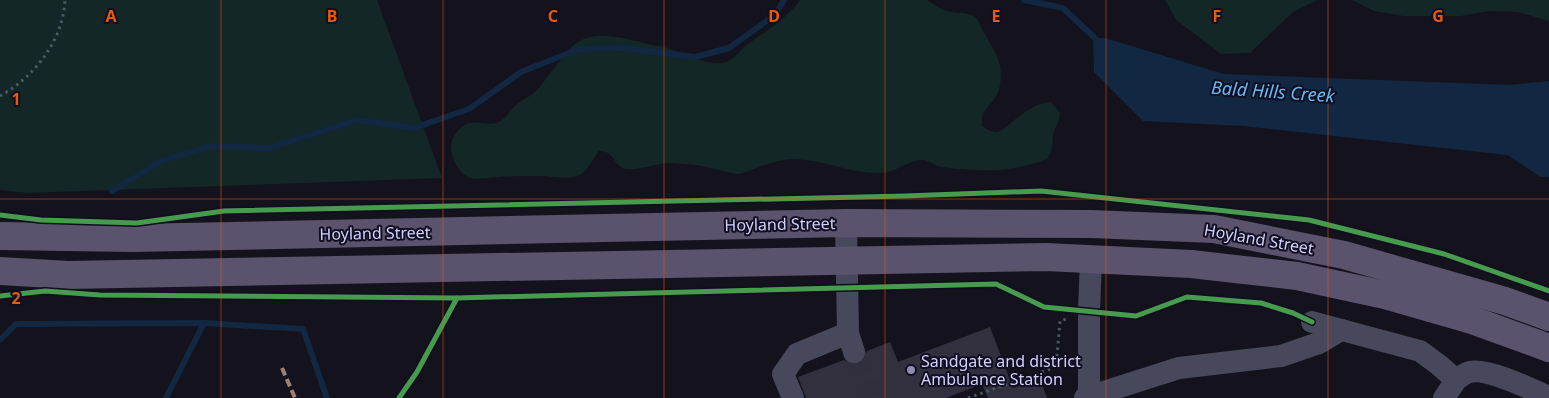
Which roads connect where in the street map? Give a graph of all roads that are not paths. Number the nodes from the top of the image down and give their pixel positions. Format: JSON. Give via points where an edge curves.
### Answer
{"nodes":[{"id":1,"x":846,"y":223,"type":"junction"},
{"id":2,"x":0,"y":236,"type":"edge"},
{"id":3,"x":1091,"y":260,"type":"junction"},
{"id":4,"x":847,"y":261,"type":"junction"},
{"id":5,"x":0,"y":271,"type":"edge"},
{"id":6,"x":1549,"y":317,"type":"edge"},
{"id":7,"x":1312,"y":322,"type":"dead end"},
{"id":8,"x":1341,"y":330,"type":"junction"},
{"id":9,"x":1549,"y":348,"type":"edge"},
{"id":10,"x":1450,"y":389,"type":"edge"},
{"id":11,"x":1087,"y":397,"type":"edge"},
{"id":12,"x":1549,"y":397,"type":"edge"},
{"id":13,"x":793,"y":398,"type":"edge"}],
"edges":[{"from":1,"to":2,"type":"main road","name":"Hoyland Street","via":[[143,238]]},
{"from":1,"to":4,"type":"street"},
{"from":1,"to":6,"type":"main road","name":"Hoyland Street","via":[[1091,224],[1214,229],[1344,255],[1505,301]]},
{"from":3,"to":4,"type":"main road","name":"Hoyland Street"},
{"from":3,"to":9,"type":"main road","name":"Hoyland Street","via":[[1190,264],[1297,276],[1385,295],[1472,320]]},
{"from":3,"to":11,"type":"street"},
{"from":4,"to":5,"type":"main road","name":"Hoyland Street","via":[[68,275]]},
{"from":4,"to":13,"type":"street","via":[[851,342],[797,354],[783,374]]},
{"from":7,"to":8,"type":"street"},
{"from":8,"to":10,"type":"street","via":[[1420,351],[1440,365]]},
{"from":8,"to":11,"type":"street","via":[[1319,343],[1282,356],[1179,368]]},
{"from":10,"to":12,"type":"street","via":[[1470,371],[1484,372]]}]}
